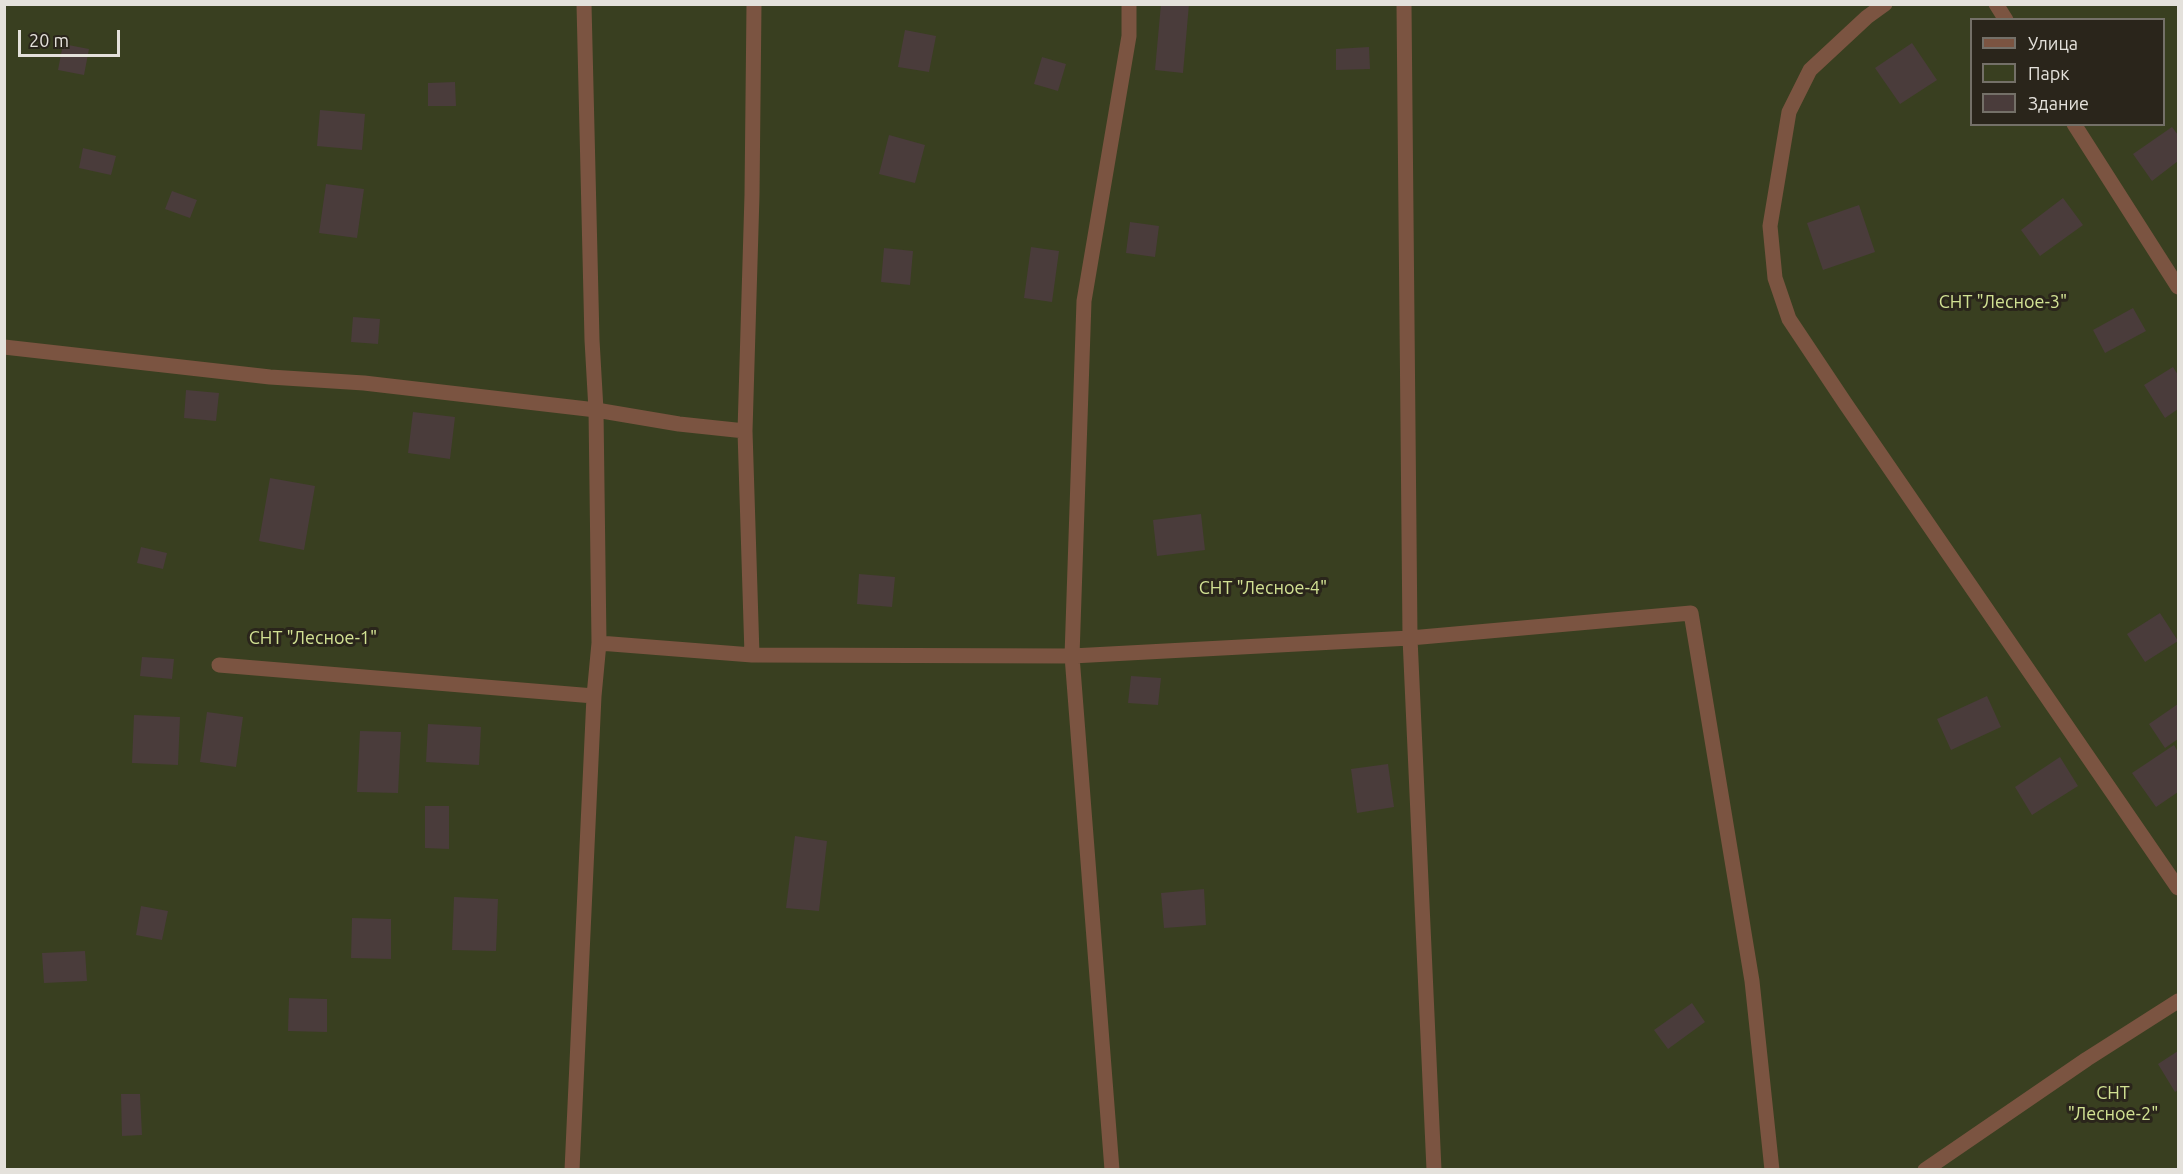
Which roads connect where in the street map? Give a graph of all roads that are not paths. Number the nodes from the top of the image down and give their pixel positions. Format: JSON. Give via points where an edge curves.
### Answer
{"nodes":[{"id":1,"x":584,"y":4,"type":"edge"},
{"id":2,"x":754,"y":4,"type":"edge"},
{"id":3,"x":1129,"y":4,"type":"edge"},
{"id":4,"x":1404,"y":4,"type":"edge"},
{"id":5,"x":1884,"y":4,"type":"edge"},
{"id":6,"x":1996,"y":4,"type":"edge"},
{"id":7,"x":2005,"y":18,"type":"edge"},
{"id":8,"x":2075,"y":126,"type":"edge"},
{"id":9,"x":2178,"y":287,"type":"edge"},
{"id":10,"x":4,"y":347,"type":"edge"},
{"id":11,"x":596,"y":410,"type":"junction"},
{"id":12,"x":745,"y":431,"type":"junction"},
{"id":13,"x":1410,"y":638,"type":"junction"},
{"id":14,"x":599,"y":643,"type":"junction"},
{"id":15,"x":752,"y":655,"type":"junction"},
{"id":16,"x":1072,"y":656,"type":"junction"},
{"id":17,"x":219,"y":665,"type":"dead end"},
{"id":18,"x":594,"y":696,"type":"junction"},
{"id":19,"x":2178,"y":888,"type":"edge"},
{"id":20,"x":2178,"y":1001,"type":"edge"},
{"id":21,"x":1934,"y":1167,"type":"edge"},
{"id":22,"x":573,"y":1170,"type":"edge"},
{"id":23,"x":1112,"y":1170,"type":"edge"},
{"id":24,"x":1434,"y":1170,"type":"edge"},
{"id":25,"x":1772,"y":1170,"type":"edge"}],
"edges":[{"from":1,"to":11,"type":"street"},
{"from":2,"to":12,"type":"street"},
{"from":3,"to":16,"type":"street","via":[[1129,36],[1084,301]]},
{"from":4,"to":13,"type":"street"},
{"from":5,"to":19,"type":"street","via":[[1810,70],[1789,112],[1770,226],[1776,278],[1789,320]]},
{"from":6,"to":7,"type":"street"},
{"from":8,"to":9,"type":"street"},
{"from":10,"to":11,"type":"street"},
{"from":11,"to":12,"type":"street"},
{"from":11,"to":14,"type":"street"},
{"from":12,"to":15,"type":"street"},
{"from":13,"to":16,"type":"street"},
{"from":13,"to":24,"type":"street"},
{"from":13,"to":25,"type":"street","via":[[1691,614],[1752,981]]},
{"from":14,"to":15,"type":"street"},
{"from":14,"to":18,"type":"street"},
{"from":15,"to":16,"type":"street"},
{"from":16,"to":23,"type":"street"},
{"from":17,"to":18,"type":"street"},
{"from":18,"to":22,"type":"street"},
{"from":20,"to":21,"type":"street","via":[[2087,1059]]}]}
